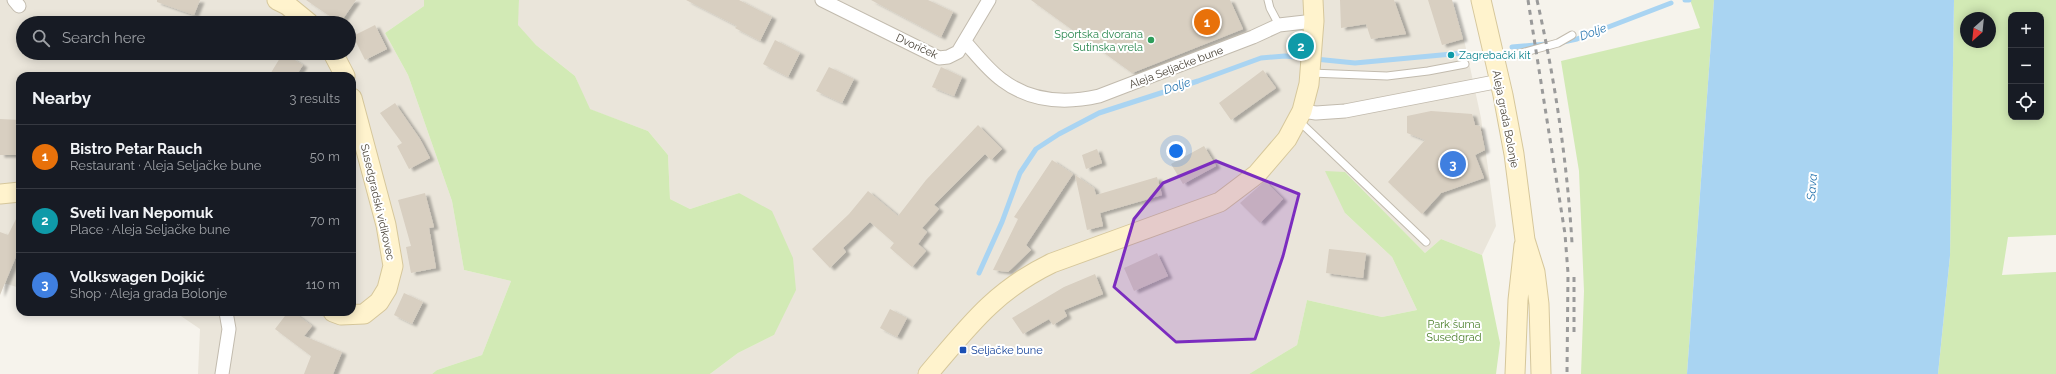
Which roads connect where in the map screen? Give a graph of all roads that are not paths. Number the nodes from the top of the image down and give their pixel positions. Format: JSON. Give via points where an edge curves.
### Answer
{"nodes":[{"id":1,"x":278,"y":0,"type":"edge"},
{"id":2,"x":822,"y":0,"type":"edge"},
{"id":3,"x":989,"y":0,"type":"edge"},
{"id":4,"x":1268,"y":0,"type":"edge"},
{"id":5,"x":1313,"y":0,"type":"edge"},
{"id":6,"x":1481,"y":0,"type":"edge"},
{"id":7,"x":300,"y":16,"type":"edge"},
{"id":8,"x":1314,"y":21,"type":"junction"},
{"id":9,"x":1279,"y":25,"type":"junction"},
{"id":10,"x":1572,"y":34,"type":"dead end"},
{"id":11,"x":965,"y":42,"type":"junction"},
{"id":12,"x":1514,"y":55,"type":"dead end"},
{"id":13,"x":337,"y":60,"type":"edge"},
{"id":14,"x":1465,"y":64,"type":"dead end"},
{"id":15,"x":1310,"y":69,"type":"junction"},
{"id":16,"x":343,"y":72,"type":"edge"},
{"id":17,"x":1500,"y":81,"type":"junction"},
{"id":18,"x":356,"y":113,"type":"edge"},
{"id":19,"x":1300,"y":115,"type":"junction"},
{"id":20,"x":16,"y":192,"type":"edge"},
{"id":21,"x":0,"y":194,"type":"edge"},
{"id":22,"x":1525,"y":240,"type":"junction"},
{"id":23,"x":1426,"y":242,"type":"dead end"},
{"id":24,"x":356,"y":314,"type":"edge"},
{"id":25,"x":227,"y":316,"type":"edge"},
{"id":26,"x":222,"y":374,"type":"edge"},
{"id":27,"x":928,"y":374,"type":"edge"},
{"id":28,"x":1515,"y":374,"type":"edge"},
{"id":29,"x":1541,"y":374,"type":"edge"}],
"edges":[{"from":1,"to":7,"type":"street"},
{"from":2,"to":11,"type":"street","name":"Dvoriček","via":[[938,58],[958,52]]},
{"from":3,"to":11,"type":"street","name":"Dvoriček"},
{"from":4,"to":9,"type":"lane"},
{"from":5,"to":8,"type":"street"},
{"from":6,"to":17,"type":"street","name":"Aleja grada Bolonje"},
{"from":8,"to":9,"type":"street","name":"Aleja Seljačke bune"},
{"from":8,"to":15,"type":"street"},
{"from":9,"to":11,"type":"street","name":"Aleja Seljačke bune","via":[[1099,96],[1078,101],[1051,101],[1023,93],[1001,80]]},
{"from":10,"to":12,"type":"lane","via":[[1558,43]]},
{"from":13,"to":16,"type":"street"},
{"from":14,"to":15,"type":"lane","via":[[1387,76]]},
{"from":15,"to":19,"type":"street"},
{"from":17,"to":19,"type":"street","via":[[1345,110]]},
{"from":17,"to":22,"type":"street","name":"Aleja grada Bolonje","via":[[1514,154]]},
{"from":18,"to":24,"type":"street","name":"Susedgradski vidikovec","via":[[386,225],[393,266],[387,289],[379,302],[364,314]]},
{"from":19,"to":23,"type":"lane"},
{"from":19,"to":27,"type":"street","via":[[1287,138],[1257,174],[1220,202],[1052,263],[1014,284],[977,317]]},
{"from":20,"to":21,"type":"street"},
{"from":22,"to":28,"type":"street","name":"Aleja grada Bolonje","via":[[1518,300]]},
{"from":22,"to":29,"type":"street","name":"Aleja grada Bolonje","via":[[1535,272],[1539,304]]},
{"from":25,"to":26,"type":"street","via":[[229,330]]}]}
